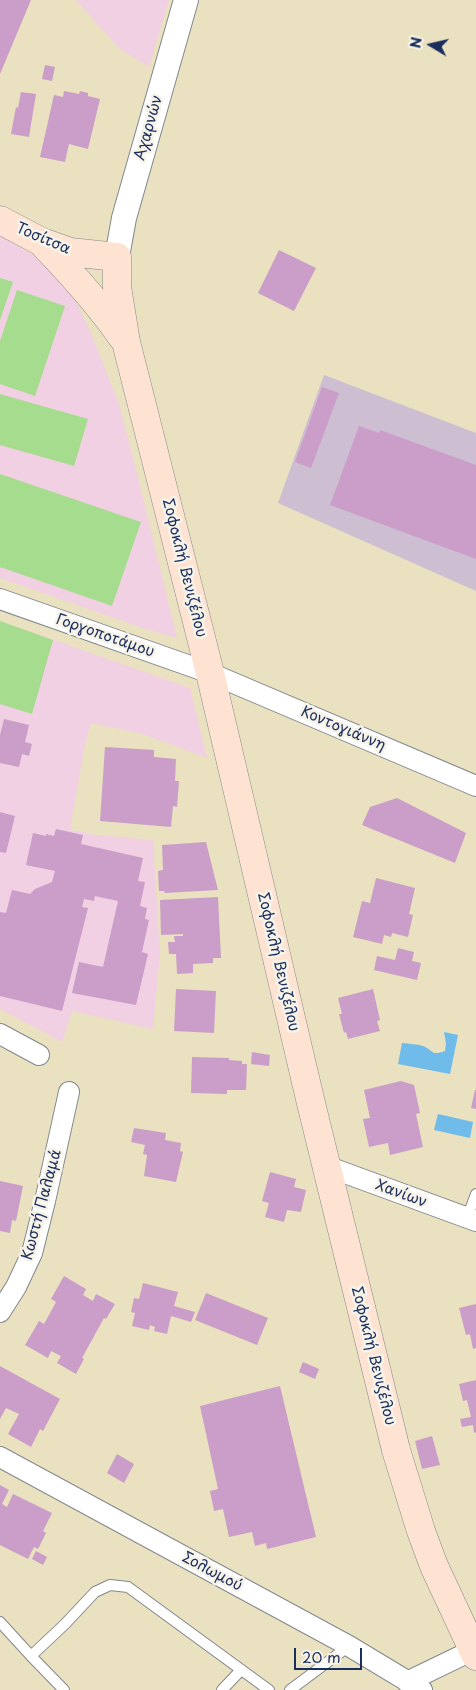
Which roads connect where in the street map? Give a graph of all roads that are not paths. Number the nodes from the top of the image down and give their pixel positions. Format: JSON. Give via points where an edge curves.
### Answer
{"nodes":[{"id":1,"x":186,"y":0,"type":"edge"},
{"id":2,"x":0,"y":220,"type":"edge"},
{"id":3,"x":42,"y":242,"type":"junction"},
{"id":4,"x":117,"y":257,"type":"junction"},
{"id":5,"x":126,"y":342,"type":"junction"},
{"id":6,"x":0,"y":599,"type":"edge"},
{"id":7,"x":210,"y":673,"type":"junction"},
{"id":8,"x":476,"y":786,"type":"edge"},
{"id":9,"x":0,"y":1034,"type":"edge"},
{"id":10,"x":39,"y":1055,"type":"dead end"},
{"id":11,"x":69,"y":1092,"type":"dead end"},
{"id":12,"x":326,"y":1166,"type":"junction"},
{"id":13,"x":476,"y":1194,"type":"edge"},
{"id":14,"x":471,"y":1220,"type":"edge"},
{"id":15,"x":0,"y":1312,"type":"edge"},
{"id":16,"x":0,"y":1457,"type":"edge"},
{"id":17,"x":0,"y":1622,"type":"edge"},
{"id":18,"x":349,"y":1646,"type":"junction"},
{"id":19,"x":475,"y":1653,"type":"edge"},
{"id":20,"x":31,"y":1656,"type":"junction"},
{"id":21,"x":241,"y":1670,"type":"junction"},
{"id":22,"x":415,"y":1686,"type":"edge"},
{"id":23,"x":64,"y":1690,"type":"edge"},
{"id":24,"x":222,"y":1690,"type":"edge"},
{"id":25,"x":268,"y":1690,"type":"edge"},
{"id":26,"x":290,"y":1690,"type":"edge"}],
"edges":[{"from":1,"to":4,"type":"street","name":"Αχαρνών","via":[[124,218]]},
{"from":2,"to":3,"type":"main road","name":"Τοσίτσα"},
{"from":3,"to":4,"type":"main road","name":"Τοσίτσα","via":[[70,252]]},
{"from":3,"to":5,"type":"main road","via":[[100,306]]},
{"from":4,"to":5,"type":"main road","name":"Σοφοκλή Βενιζέλου","via":[[117,287]]},
{"from":5,"to":7,"type":"main road","name":"Σοφοκλή Βενιζέλου"},
{"from":6,"to":7,"type":"street","name":"Γοργοποτάμου"},
{"from":7,"to":8,"type":"street","name":"Κοντογιάννη"},
{"from":7,"to":12,"type":"main road","name":"Σοφοκλή Βενιζέλου"},
{"from":9,"to":10,"type":"street"},
{"from":11,"to":15,"type":"street","name":"Κωστή Παλαμά","via":[[32,1253]]},
{"from":12,"to":14,"type":"street","name":"Χανίων"},
{"from":12,"to":19,"type":"main road","name":"Σοφοκλή Βενιζέλου","via":[[410,1498],[434,1566]]},
{"from":13,"to":14,"type":"lane"},
{"from":16,"to":18,"type":"street","name":"Σολωμού"},
{"from":17,"to":20,"type":"lane"},
{"from":18,"to":22,"type":"street","name":"Σολωμού"},
{"from":18,"to":26,"type":"lane"},
{"from":19,"to":22,"type":"street"},
{"from":20,"to":21,"type":"lane","via":[[95,1592],[110,1585],[128,1587]]},
{"from":20,"to":23,"type":"lane"},
{"from":21,"to":24,"type":"lane"},
{"from":21,"to":25,"type":"lane"}]}
